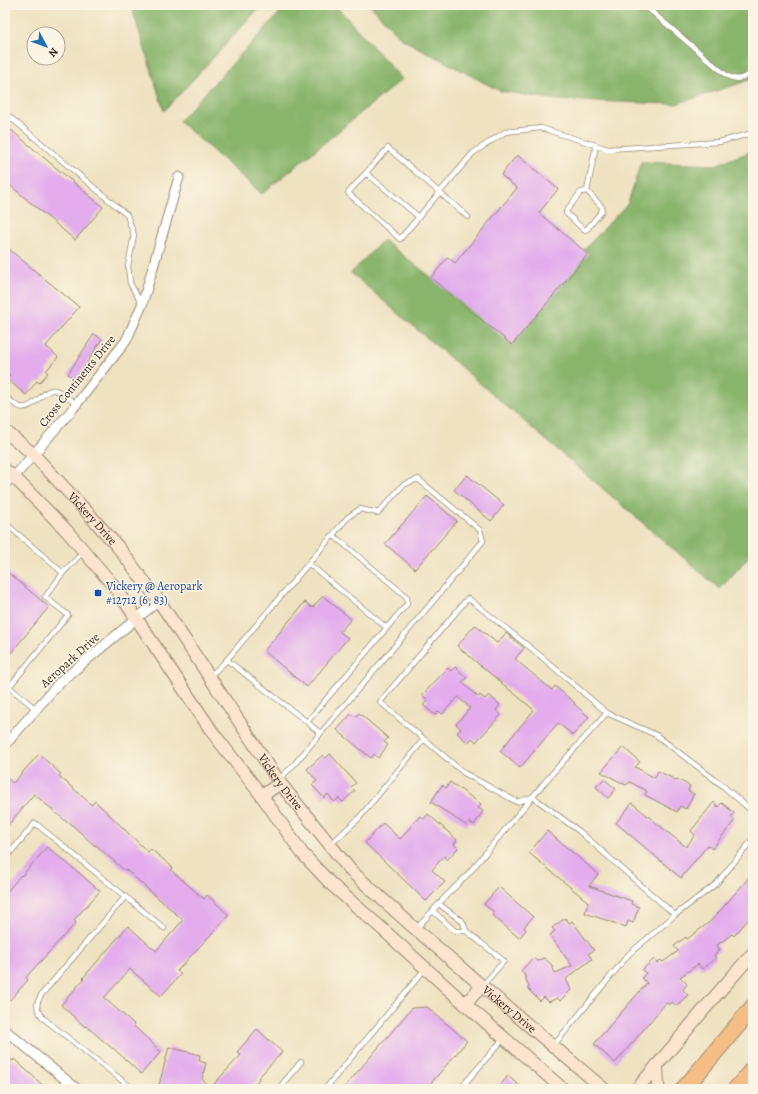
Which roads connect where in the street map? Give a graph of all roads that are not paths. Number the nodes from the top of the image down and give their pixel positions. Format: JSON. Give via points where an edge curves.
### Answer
{"nodes":[{"id":1,"x":644,"y":5,"type":"edge"},
{"id":2,"x":753,"y":73,"type":"edge"},
{"id":3,"x":5,"y":113,"type":"edge"},
{"id":4,"x":753,"y":133,"type":"edge"},
{"id":5,"x":596,"y":145,"type":"junction"},
{"id":6,"x":366,"y":173,"type":"junction"},
{"id":7,"x":179,"y":177,"type":"dead end"},
{"id":8,"x":587,"y":191,"type":"junction"},
{"id":9,"x":440,"y":192,"type":"junction"},
{"id":10,"x":419,"y":217,"type":"junction"},
{"id":11,"x":468,"y":217,"type":"dead end"},
{"id":12,"x":142,"y":305,"type":"junction"},
{"id":13,"x":5,"y":396,"type":"edge"},
{"id":14,"x":76,"y":404,"type":"junction"},
{"id":15,"x":5,"y":431,"type":"edge"},
{"id":16,"x":33,"y":454,"type":"junction"},
{"id":17,"x":10,"y":473,"type":"edge"},
{"id":18,"x":5,"y":488,"type":"edge"},
{"id":19,"x":5,"y":523,"type":"edge"},
{"id":20,"x":333,"y":535,"type":"junction"},
{"id":21,"x":84,"y":551,"type":"junction"},
{"id":22,"x":309,"y":564,"type":"junction"},
{"id":23,"x":63,"y":573,"type":"junction"},
{"id":24,"x":159,"y":601,"type":"junction"},
{"id":25,"x":137,"y":618,"type":"junction"},
{"id":26,"x":387,"y":628,"type":"junction"},
{"id":27,"x":227,"y":660,"type":"junction"},
{"id":28,"x":209,"y":677,"type":"junction"},
{"id":29,"x":36,"y":709,"type":"junction"},
{"id":30,"x":607,"y":713,"type":"junction"},
{"id":31,"x":307,"y":722,"type":"junction"},
{"id":32,"x":320,"y":733,"type":"junction"},
{"id":33,"x":424,"y":739,"type":"junction"},
{"id":34,"x":5,"y":746,"type":"edge"},
{"id":35,"x":279,"y":782,"type":"junction"},
{"id":36,"x":262,"y":796,"type":"junction"},
{"id":37,"x":533,"y":797,"type":"junction"},
{"id":38,"x":753,"y":812,"type":"edge"},
{"id":39,"x":753,"y":839,"type":"edge"},
{"id":40,"x":330,"y":845,"type":"junction"},
{"id":41,"x":5,"y":859,"type":"edge"},
{"id":42,"x":125,"y":897,"type":"junction"},
{"id":43,"x":439,"y":904,"type":"junction"},
{"id":44,"x":433,"y":911,"type":"junction"},
{"id":45,"x":675,"y":916,"type":"junction"},
{"id":46,"x":164,"y":928,"type":"dead end"},
{"id":47,"x":416,"y":930,"type":"junction"},
{"id":48,"x":466,"y":931,"type":"junction"},
{"id":49,"x":753,"y":953,"type":"edge"},
{"id":50,"x":426,"y":968,"type":"junction"},
{"id":51,"x":482,"y":986,"type":"junction"},
{"id":52,"x":465,"y":1004,"type":"junction"},
{"id":53,"x":753,"y":1007,"type":"edge"},
{"id":54,"x":5,"y":1030,"type":"edge"},
{"id":55,"x":504,"y":1038,"type":"junction"},
{"id":56,"x":553,"y":1046,"type":"junction"},
{"id":57,"x":301,"y":1062,"type":"dead end"},
{"id":58,"x":657,"y":1065,"type":"junction"},
{"id":59,"x":753,"y":1069,"type":"edge"},
{"id":60,"x":686,"y":1087,"type":"edge"},
{"id":61,"x":77,"y":1089,"type":"edge"},
{"id":62,"x":132,"y":1089,"type":"edge"},
{"id":63,"x":278,"y":1089,"type":"edge"},
{"id":64,"x":325,"y":1089,"type":"edge"},
{"id":65,"x":460,"y":1089,"type":"edge"},
{"id":66,"x":563,"y":1089,"type":"edge"},
{"id":67,"x":604,"y":1089,"type":"edge"},
{"id":68,"x":637,"y":1089,"type":"edge"},
{"id":69,"x":659,"y":1089,"type":"edge"},
{"id":70,"x":736,"y":1089,"type":"edge"}],
"edges":[{"from":1,"to":2,"type":"lane","via":[[732,79],[737,80]]},
{"from":3,"to":12,"type":"lane","via":[[127,215],[134,235],[128,266],[130,283]]},
{"from":4,"to":5,"type":"lane","via":[[719,142],[608,149]]},
{"from":5,"to":8,"type":"lane"},
{"from":5,"to":9,"type":"lane","via":[[541,128],[505,132],[473,153]]},
{"from":6,"to":9,"type":"lane","via":[[388,148]]},
{"from":6,"to":10,"type":"lane"},
{"from":6,"to":10,"type":"lane","via":[[348,193],[400,240]]},
{"from":7,"to":12,"type":"street","name":"Cross Continents Drive"},
{"from":8,"to":8,"type":"lane","via":[[602,206],[602,211],[584,230],[566,213],[581,192]]},
{"from":9,"to":10,"type":"lane"},
{"from":9,"to":11,"type":"lane"},
{"from":12,"to":14,"type":"street","name":"Cross Continents Drive","via":[[126,341]]},
{"from":13,"to":14,"type":"lane","via":[[14,404],[26,407],[56,390]]},
{"from":14,"to":16,"type":"street","name":"Cross Continents Drive"},
{"from":15,"to":16,"type":"main road","name":"Vickery Drive"},
{"from":16,"to":17,"type":"street","name":"Cross Continents Drive"},
{"from":16,"to":24,"type":"main road","name":"Vickery Drive","via":[[118,547]]},
{"from":17,"to":18,"type":"lane"},
{"from":17,"to":21,"type":"main road","name":"Vickery Drive"},
{"from":19,"to":23,"type":"lane"},
{"from":20,"to":22,"type":"lane"},
{"from":20,"to":26,"type":"lane","via":[[407,597],[407,604]]},
{"from":20,"to":32,"type":"lane","via":[[348,517],[360,509],[378,513],[403,485],[418,479],[480,530],[483,541]]},
{"from":21,"to":23,"type":"lane"},
{"from":21,"to":25,"type":"main road","name":"Vickery Drive"},
{"from":22,"to":26,"type":"lane"},
{"from":22,"to":27,"type":"lane"},
{"from":23,"to":29,"type":"lane","via":[[45,597],[68,615],[9,687]]},
{"from":24,"to":25,"type":"street","name":"Aeropark Drive"},
{"from":24,"to":28,"type":"main road","name":"Vickery Drive"},
{"from":25,"to":29,"type":"street","name":"Aeropark Drive","via":[[59,684]]},
{"from":25,"to":36,"type":"main road","name":"Vickery Drive","via":[[213,733]]},
{"from":26,"to":31,"type":"lane"},
{"from":27,"to":28,"type":"lane"},
{"from":27,"to":31,"type":"lane"},
{"from":28,"to":35,"type":"main road","name":"Vickery Drive"},
{"from":29,"to":34,"type":"street","name":"Aeropark Drive"},
{"from":30,"to":33,"type":"lane","via":[[468,598],[380,702]]},
{"from":30,"to":37,"type":"lane"},
{"from":30,"to":38,"type":"lane","via":[[656,735]]},
{"from":31,"to":32,"type":"lane"},
{"from":32,"to":35,"type":"lane"},
{"from":33,"to":37,"type":"lane","via":[[464,773],[517,802]]},
{"from":33,"to":40,"type":"lane","via":[[359,818]]},
{"from":35,"to":36,"type":"main road"},
{"from":35,"to":40,"type":"main road","name":"Vickery Drive"},
{"from":36,"to":50,"type":"main road","name":"Vickery Drive","via":[[302,853],[332,885]]},
{"from":37,"to":43,"type":"lane"},
{"from":37,"to":45,"type":"lane","via":[[578,831]]},
{"from":39,"to":45,"type":"lane","via":[[716,884]]},
{"from":40,"to":47,"type":"main road","name":"Vickery Drive","via":[[351,871]]},
{"from":41,"to":42,"type":"lane","via":[[35,823]]},
{"from":42,"to":46,"type":"lane"},
{"from":42,"to":62,"type":"lane","via":[[37,1002],[38,1011],[43,1018]]},
{"from":43,"to":44,"type":"lane"},
{"from":43,"to":48,"type":"lane","via":[[463,922]]},
{"from":44,"to":47,"type":"lane"},
{"from":44,"to":48,"type":"lane","via":[[455,931]]},
{"from":45,"to":56,"type":"lane","via":[[629,954]]},
{"from":47,"to":51,"type":"main road","name":"Vickery Drive"},
{"from":48,"to":51,"type":"lane","via":[[504,960]]},
{"from":49,"to":58,"type":"main road"},
{"from":50,"to":52,"type":"main road","name":"Vickery Drive"},
{"from":50,"to":64,"type":"lane"},
{"from":51,"to":52,"type":"main road"},
{"from":51,"to":56,"type":"main road","name":"Vickery Drive"},
{"from":52,"to":55,"type":"main road","name":"Vickery Drive"},
{"from":53,"to":60,"type":"highway"},
{"from":54,"to":61,"type":"street"},
{"from":55,"to":65,"type":"lane"},
{"from":55,"to":66,"type":"main road","name":"Vickery Drive"},
{"from":56,"to":67,"type":"main road","name":"Vickery Drive"},
{"from":57,"to":63,"type":"lane"},
{"from":58,"to":68,"type":"main road"},
{"from":58,"to":69,"type":"main road"},
{"from":59,"to":70,"type":"highway"}]}
